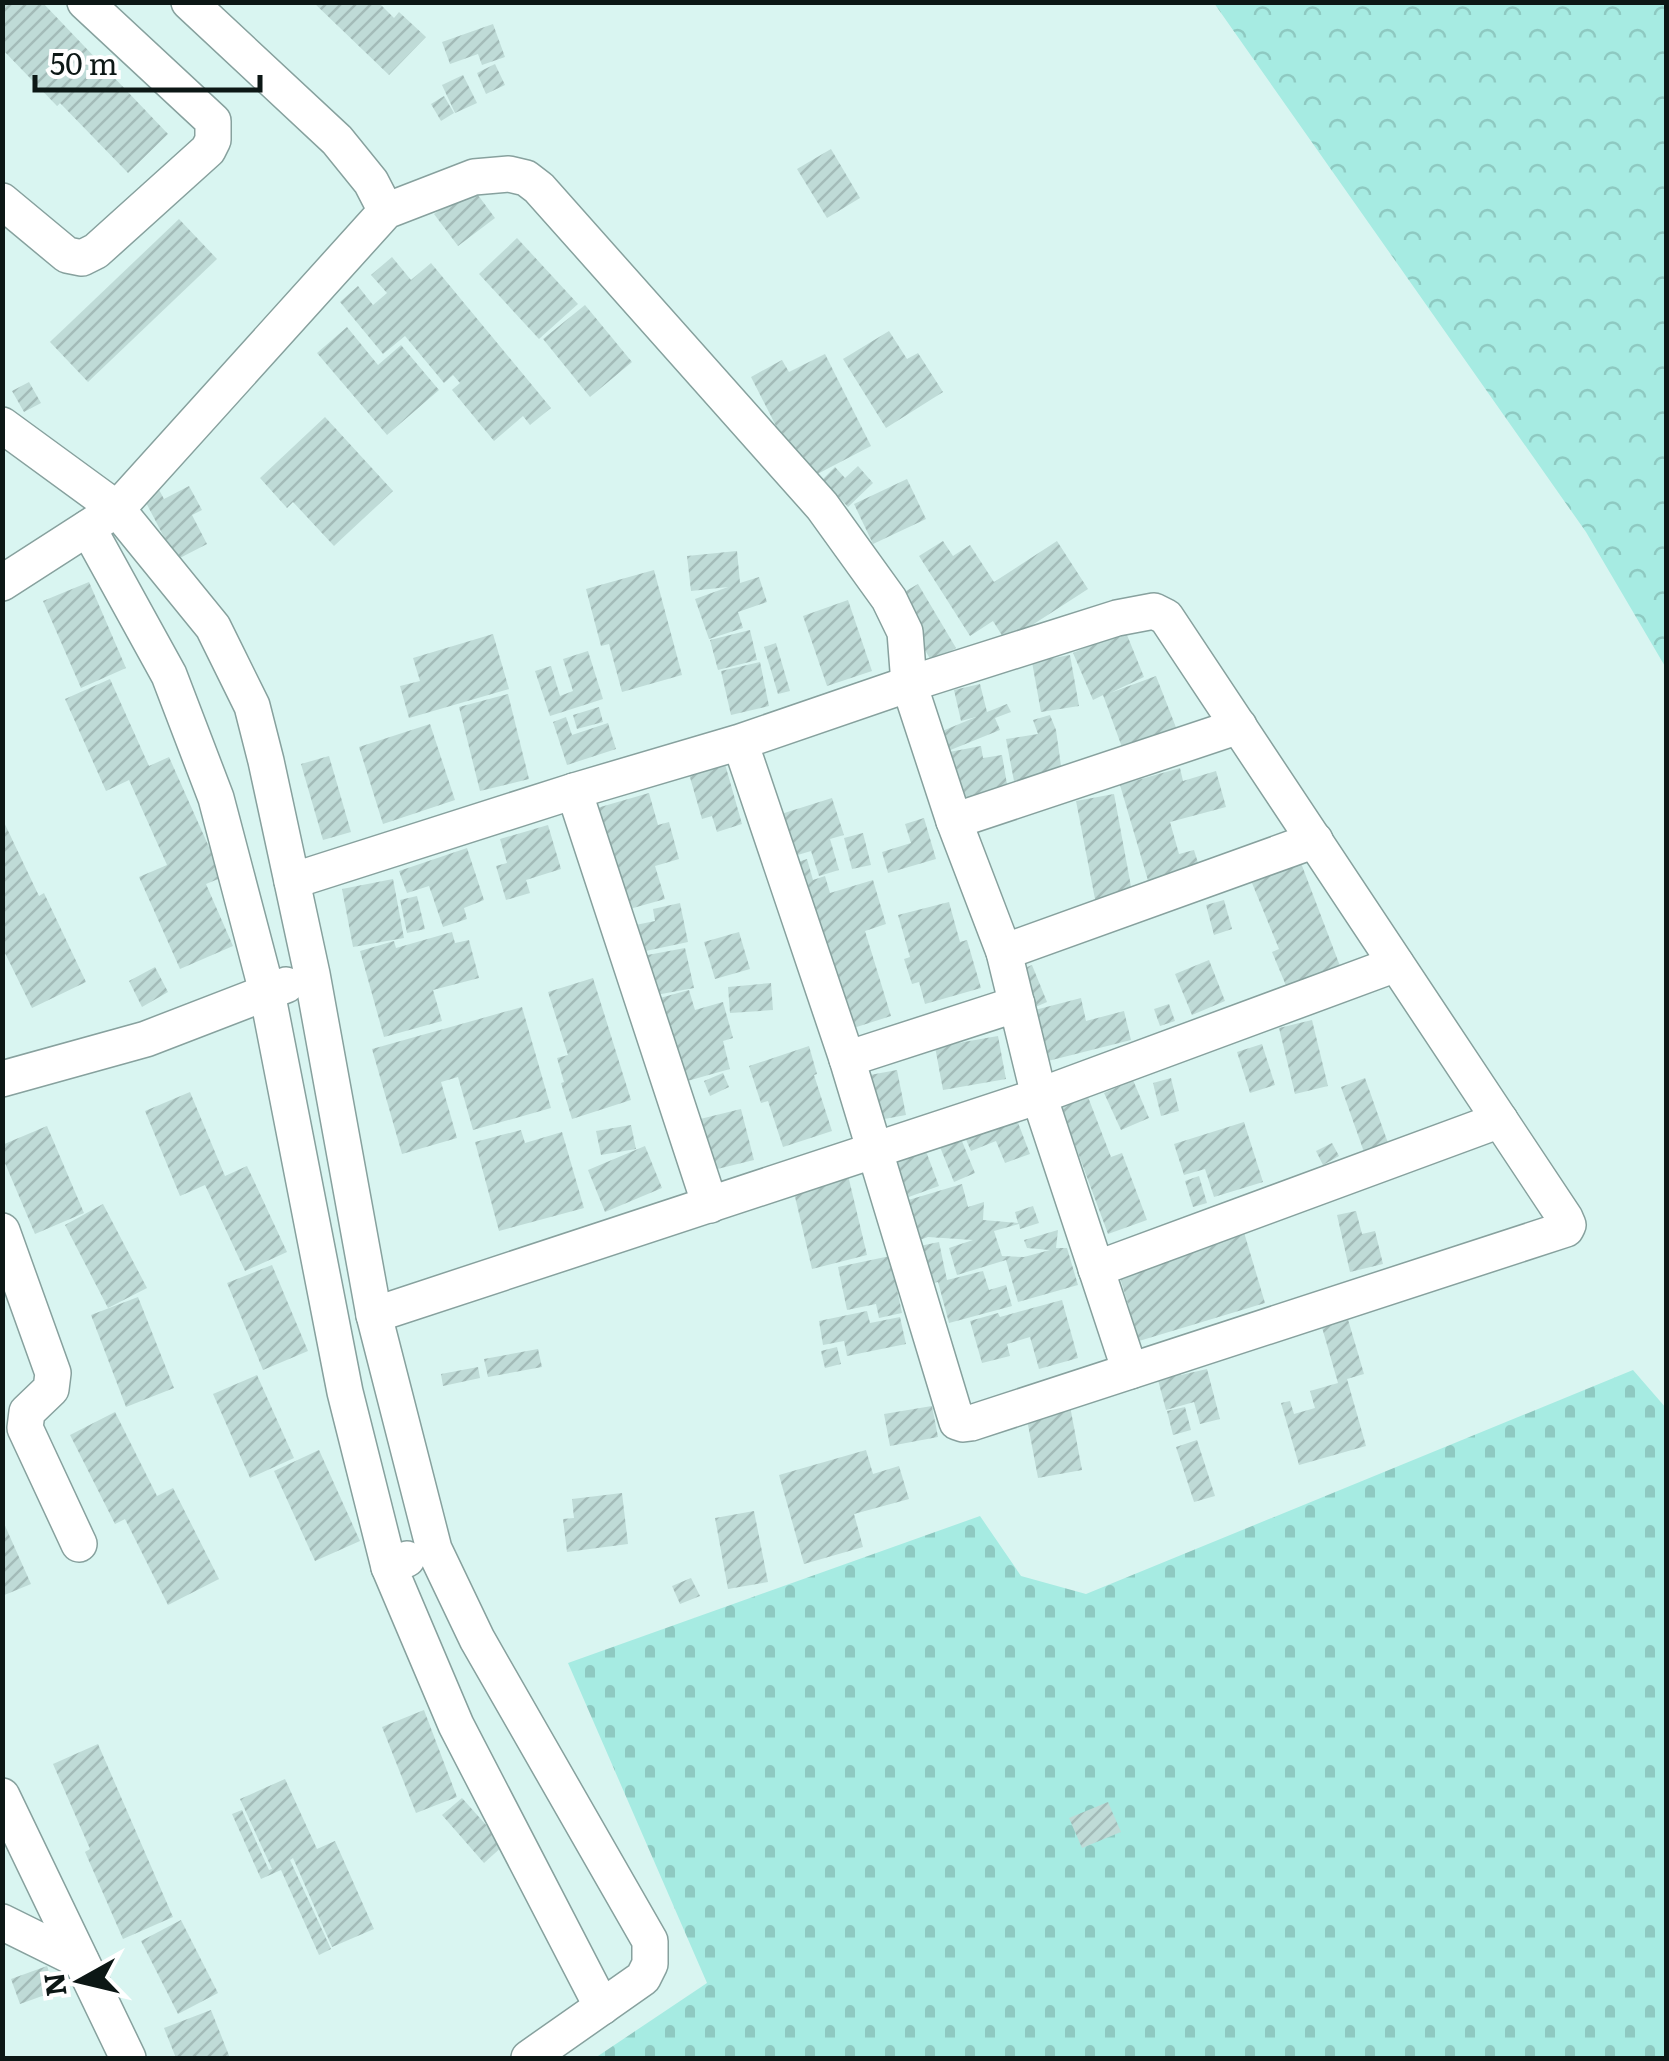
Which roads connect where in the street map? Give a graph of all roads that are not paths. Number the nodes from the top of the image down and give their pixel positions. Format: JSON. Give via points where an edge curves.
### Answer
{"nodes":[{"id":1,"x":85,"y":2,"type":"edge"},
{"id":2,"x":189,"y":2,"type":"edge"},
{"id":3,"x":2,"y":201,"type":"edge"},
{"id":4,"x":386,"y":210,"type":"junction"},
{"id":5,"x":2,"y":425,"type":"edge"},
{"id":6,"x":102,"y":518,"type":"junction"},
{"id":7,"x":2,"y":583,"type":"edge"},
{"id":8,"x":909,"y":684,"type":"junction"},
{"id":9,"x":1239,"y":726,"type":"junction"},
{"id":10,"x":740,"y":742,"type":"junction"},
{"id":11,"x":574,"y":791,"type":"junction"},
{"id":12,"x":954,"y":821,"type":"junction"},
{"id":13,"x":1314,"y":840,"type":"junction"},
{"id":14,"x":292,"y":881,"type":"junction"},
{"id":15,"x":1004,"y":952,"type":"junction"},
{"id":16,"x":1396,"y":964,"type":"junction"},
{"id":17,"x":312,"y":974,"type":"junction"},
{"id":18,"x":268,"y":992,"type":"junction"},
{"id":19,"x":1017,"y":1004,"type":"junction"},
{"id":20,"x":847,"y":1059,"type":"junction"},
{"id":21,"x":2,"y":1080,"type":"edge"},
{"id":22,"x":1039,"y":1096,"type":"junction"},
{"id":23,"x":1500,"y":1120,"type":"junction"},
{"id":24,"x":876,"y":1150,"type":"junction"},
{"id":25,"x":710,"y":1205,"type":"junction"},
{"id":26,"x":2,"y":1231,"type":"edge"},
{"id":27,"x":1096,"y":1269,"type":"junction"},
{"id":28,"x":374,"y":1315,"type":"junction"},
{"id":29,"x":1130,"y":1371,"type":"junction"},
{"id":30,"x":80,"y":1544,"type":"dead end"},
{"id":31,"x":434,"y":1549,"type":"junction"},
{"id":32,"x":389,"y":1567,"type":"junction"},
{"id":33,"x":6,"y":1821,"type":"edge"},
{"id":34,"x":2,"y":1922,"type":"edge"},
{"id":35,"x":81,"y":1961,"type":"junction"},
{"id":36,"x":602,"y":2007,"type":"junction"},
{"id":37,"x":128,"y":2058,"type":"edge"},
{"id":38,"x":529,"y":2058,"type":"edge"}],
"edges":[{"from":1,"to":3,"type":"street","via":[[213,120],[213,140],[82,258],[67,255]]},
{"from":2,"to":4,"type":"street","via":[[338,140]]},
{"from":4,"to":6,"type":"street"},
{"from":4,"to":8,"type":"street","via":[[474,176],[509,174],[538,188],[822,506],[889,599],[905,632]]},
{"from":5,"to":6,"type":"street"},
{"from":6,"to":7,"type":"street"},
{"from":6,"to":14,"type":"street","via":[[213,628],[235,669],[252,706]]},
{"from":6,"to":18,"type":"street","via":[[216,798]]},
{"from":8,"to":9,"type":"street","via":[[1154,610],[1166,617]]},
{"from":8,"to":10,"type":"street"},
{"from":8,"to":12,"type":"street"},
{"from":9,"to":12,"type":"street"},
{"from":9,"to":13,"type":"street"},
{"from":10,"to":11,"type":"street"},
{"from":10,"to":20,"type":"street"},
{"from":11,"to":14,"type":"street"},
{"from":11,"to":25,"type":"street"},
{"from":12,"to":15,"type":"street"},
{"from":13,"to":15,"type":"street"},
{"from":13,"to":16,"type":"street"},
{"from":14,"to":17,"type":"street"},
{"from":15,"to":19,"type":"street"},
{"from":16,"to":22,"type":"street"},
{"from":16,"to":23,"type":"street"},
{"from":17,"to":18,"type":"street"},
{"from":17,"to":28,"type":"street"},
{"from":18,"to":21,"type":"street","via":[[146,1038]]},
{"from":18,"to":32,"type":"street","via":[[345,1392]]},
{"from":19,"to":20,"type":"street"},
{"from":19,"to":22,"type":"street"},
{"from":20,"to":24,"type":"street"},
{"from":22,"to":24,"type":"street"},
{"from":22,"to":27,"type":"street"},
{"from":23,"to":27,"type":"street"},
{"from":23,"to":29,"type":"street","via":[[1566,1229]]},
{"from":24,"to":25,"type":"street"},
{"from":24,"to":29,"type":"street","via":[[958,1422]]},
{"from":25,"to":28,"type":"street"},
{"from":26,"to":30,"type":"street","via":[[53,1373],[52,1389],[27,1412],[25,1428]]},
{"from":27,"to":29,"type":"street"},
{"from":28,"to":31,"type":"street"},
{"from":31,"to":32,"type":"street"},
{"from":31,"to":36,"type":"street","via":[[477,1639],[650,1941],[643,1978]]},
{"from":32,"to":36,"type":"street","via":[[456,1726]]},
{"from":33,"to":35,"type":"street"},
{"from":34,"to":35,"type":"street"},
{"from":35,"to":37,"type":"street"},
{"from":36,"to":38,"type":"street"}]}
